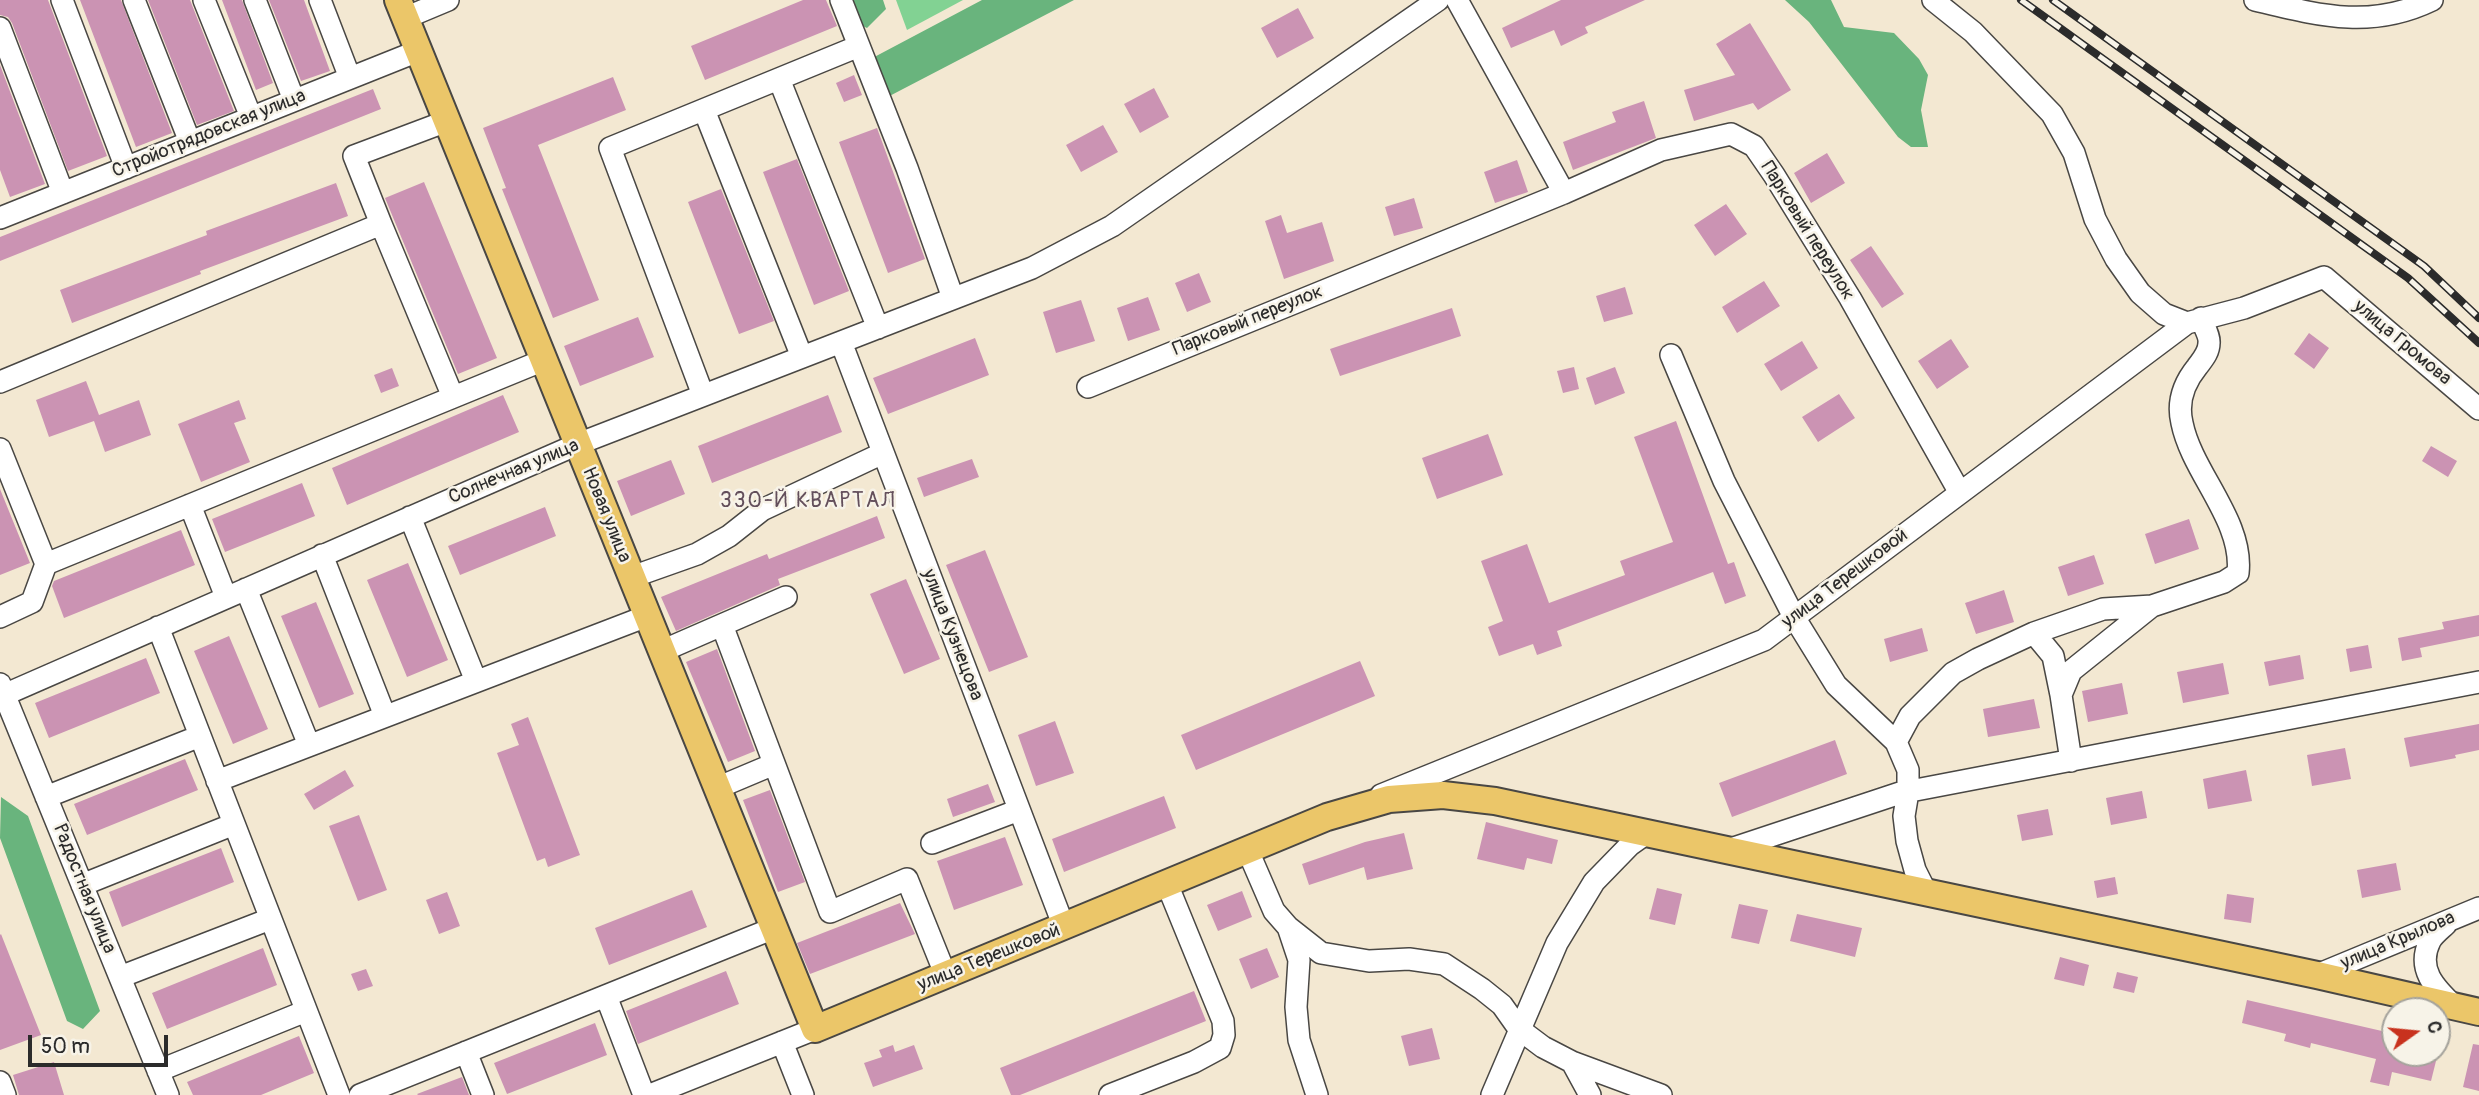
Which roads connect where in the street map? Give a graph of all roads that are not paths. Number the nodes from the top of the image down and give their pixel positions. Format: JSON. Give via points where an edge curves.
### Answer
{"nodes":[{"id":1,"x":62,"y":0,"type":"edge"},
{"id":2,"x":134,"y":0,"type":"edge"},
{"id":3,"x":204,"y":0,"type":"edge"},
{"id":4,"x":255,"y":0,"type":"edge"},
{"id":5,"x":320,"y":0,"type":"edge"},
{"id":6,"x":448,"y":0,"type":"edge"},
{"id":7,"x":841,"y":0,"type":"edge"},
{"id":8,"x":1438,"y":0,"type":"edge"},
{"id":9,"x":1457,"y":0,"type":"edge"},
{"id":10,"x":1933,"y":0,"type":"edge"},
{"id":11,"x":2255,"y":0,"type":"edge"},
{"id":12,"x":2432,"y":0,"type":"edge"},
{"id":13,"x":2296,"y":5,"type":"edge"},
{"id":14,"x":401,"y":9,"type":"edge"},
{"id":15,"x":0,"y":28,"type":"edge"},
{"id":16,"x":859,"y":46,"type":"junction"},
{"id":17,"x":418,"y":51,"type":"junction"},
{"id":18,"x":350,"y":78,"type":"junction"},
{"id":19,"x":779,"y":79,"type":"junction"},
{"id":20,"x":294,"y":100,"type":"junction"},
{"id":21,"x":704,"y":110,"type":"junction"},
{"id":22,"x":251,"y":117,"type":"junction"},
{"id":23,"x":447,"y":121,"type":"junction"},
{"id":24,"x":190,"y":142,"type":"junction"},
{"id":25,"x":126,"y":168,"type":"junction"},
{"id":26,"x":1564,"y":192,"type":"junction"},
{"id":27,"x":63,"y":193,"type":"junction"},
{"id":28,"x":2,"y":212,"type":"edge"},
{"id":29,"x":381,"y":224,"type":"junction"},
{"id":30,"x":2324,"y":277,"type":"joint"},
{"id":31,"x":953,"y":298,"type":"junction"},
{"id":32,"x":2194,"y":321,"type":"junction"},
{"id":33,"x":878,"y":328,"type":"junction"},
{"id":34,"x":841,"y":342,"type":"junction"},
{"id":35,"x":1671,"y":355,"type":"dead end"},
{"id":36,"x":802,"y":357,"type":"junction"},
{"id":37,"x":544,"y":360,"type":"junction"},
{"id":38,"x":0,"y":382,"type":"edge"},
{"id":39,"x":1088,"y":387,"type":"dead end"},
{"id":40,"x":704,"y":395,"type":"junction"},
{"id":41,"x":453,"y":397,"type":"junction"},
{"id":42,"x":2479,"y":409,"type":"edge"},
{"id":43,"x":578,"y":444,"type":"junction"},
{"id":44,"x":0,"y":449,"type":"edge"},
{"id":45,"x":883,"y":453,"type":"junction"},
{"id":46,"x":6,"y":479,"type":"edge"},
{"id":47,"x":1960,"y":493,"type":"junction"},
{"id":48,"x":190,"y":505,"type":"junction"},
{"id":49,"x":410,"y":517,"type":"junction"},
{"id":50,"x":322,"y":555,"type":"junction"},
{"id":51,"x":46,"y":564,"type":"junction"},
{"id":52,"x":632,"y":577,"type":"junction"},
{"id":53,"x":246,"y":589,"type":"junction"},
{"id":54,"x":226,"y":597,"type":"junction"},
{"id":55,"x":786,"y":597,"type":"dead end"},
{"id":56,"x":2152,"y":606,"type":"junction"},
{"id":57,"x":647,"y":615,"type":"junction"},
{"id":58,"x":0,"y":617,"type":"edge"},
{"id":59,"x":1794,"y":617,"type":"junction"},
{"id":60,"x":722,"y":625,"type":"junction"},
{"id":61,"x":158,"y":627,"type":"junction"},
{"id":62,"x":2034,"y":633,"type":"junction"},
{"id":63,"x":662,"y":651,"type":"junction"},
{"id":64,"x":476,"y":681,"type":"junction"},
{"id":65,"x":2479,"y":682,"type":"edge"},
{"id":66,"x":2,"y":689,"type":"edge"},
{"id":67,"x":2061,"y":695,"type":"junction"},
{"id":68,"x":385,"y":716,"type":"junction"},
{"id":69,"x":200,"y":736,"type":"junction"},
{"id":70,"x":1896,"y":742,"type":"junction"},
{"id":71,"x":309,"y":745,"type":"junction"},
{"id":72,"x":2071,"y":761,"type":"junction"},
{"id":73,"x":774,"y":764,"type":"junction"},
{"id":74,"x":217,"y":781,"type":"junction"},
{"id":75,"x":717,"y":788,"type":"junction"},
{"id":76,"x":1908,"y":792,"type":"junction"},
{"id":77,"x":46,"y":797,"type":"junction"},
{"id":78,"x":1019,"y":810,"type":"junction"},
{"id":79,"x":1327,"y":817,"type":"junction"},
{"id":80,"x":234,"y":824,"type":"junction"},
{"id":81,"x":1647,"y":833,"type":"junction"},
{"id":82,"x":932,"y":844,"type":"dead end"},
{"id":83,"x":1728,"y":850,"type":"junction"},
{"id":84,"x":1248,"y":851,"type":"junction"},
{"id":85,"x":1167,"y":884,"type":"junction"},
{"id":86,"x":82,"y":885,"type":"junction"},
{"id":87,"x":1926,"y":892,"type":"junction"},
{"id":88,"x":2479,"y":908,"type":"edge"},
{"id":89,"x":271,"y":919,"type":"junction"},
{"id":90,"x":2450,"y":920,"type":"junction"},
{"id":91,"x":1064,"y":927,"type":"junction"},
{"id":92,"x":1288,"y":927,"type":"junction"},
{"id":93,"x":774,"y":928,"type":"junction"},
{"id":94,"x":2317,"y":975,"type":"junction"},
{"id":95,"x":946,"y":976,"type":"junction"},
{"id":96,"x":120,"y":977,"type":"junction"},
{"id":97,"x":606,"y":996,"type":"junction"},
{"id":98,"x":2466,"y":1009,"type":"edge"},
{"id":99,"x":306,"y":1011,"type":"junction"},
{"id":100,"x":815,"y":1029,"type":"junction"},
{"id":101,"x":1519,"y":1029,"type":"junction"},
{"id":102,"x":782,"y":1042,"type":"junction"},
{"id":103,"x":466,"y":1052,"type":"junction"},
{"id":104,"x":1572,"y":1062,"type":"junction"},
{"id":105,"x":158,"y":1070,"type":"junction"},
{"id":106,"x":0,"y":1082,"type":"edge"},
{"id":107,"x":655,"y":1094,"type":"edge"},
{"id":108,"x":5,"y":1095,"type":"edge"},
{"id":109,"x":167,"y":1095,"type":"edge"},
{"id":110,"x":338,"y":1095,"type":"edge"},
{"id":111,"x":360,"y":1095,"type":"edge"},
{"id":112,"x":483,"y":1095,"type":"edge"},
{"id":113,"x":803,"y":1095,"type":"edge"},
{"id":114,"x":1110,"y":1095,"type":"edge"},
{"id":115,"x":1317,"y":1095,"type":"edge"},
{"id":116,"x":1492,"y":1095,"type":"edge"},
{"id":117,"x":1590,"y":1095,"type":"edge"},
{"id":118,"x":1661,"y":1095,"type":"edge"}],
"edges":[{"from":1,"to":25,"type":"street"},
{"from":2,"to":24,"type":"street"},
{"from":3,"to":22,"type":"street"},
{"from":4,"to":20,"type":"street"},
{"from":5,"to":18,"type":"street"},
{"from":6,"to":14,"type":"street"},
{"from":7,"to":16,"type":"street"},
{"from":8,"to":31,"type":"street","name":"Солнечная улица","via":[[1112,226],[1032,268]]},
{"from":9,"to":26,"type":"street"},
{"from":10,"to":32,"type":"street","via":[[1973,32],[2053,114],[2074,153],[2095,219],[2140,293],[2165,314]]},
{"from":11,"to":13,"type":"street"},
{"from":12,"to":13,"type":"street","via":[[2388,16],[2357,18],[2324,16]]},
{"from":14,"to":17,"type":"main road","name":"Новая улица"},
{"from":15,"to":27,"type":"street"},
{"from":16,"to":19,"type":"street"},
{"from":16,"to":31,"type":"street"},
{"from":17,"to":18,"type":"street","name":"Стройотрядовская улица"},
{"from":17,"to":23,"type":"main road","name":"Новая улица"},
{"from":18,"to":20,"type":"street","name":"Стройотрядовская улица"},
{"from":19,"to":21,"type":"street"},
{"from":19,"to":33,"type":"street"},
{"from":20,"to":22,"type":"street","name":"Стройотрядовская улица"},
{"from":21,"to":36,"type":"street"},
{"from":21,"to":40,"type":"street","via":[[610,148]]},
{"from":22,"to":24,"type":"street","name":"Стройотрядовская улица"},
{"from":23,"to":29,"type":"street","via":[[354,156]]},
{"from":23,"to":37,"type":"main road","name":"Новая улица"},
{"from":24,"to":25,"type":"street","name":"Стройотрядовская улица"},
{"from":25,"to":27,"type":"street","name":"Стройотрядовская улица"},
{"from":26,"to":39,"type":"street","name":"Парковый переулок"},
{"from":26,"to":47,"type":"street","name":"Парковый переулок","via":[[1661,150],[1731,134],[1754,146],[1850,298]]},
{"from":27,"to":28,"type":"street","name":"Стройотрядовская улица"},
{"from":29,"to":38,"type":"street"},
{"from":29,"to":41,"type":"street"},
{"from":30,"to":32,"type":"street","name":"улица Терешковой","via":[[2244,308]]},
{"from":30,"to":42,"type":"street","name":"улица Громова"},
{"from":31,"to":33,"type":"street","name":"Солнечная улица"},
{"from":32,"to":47,"type":"street","name":"улица Терешковой"},
{"from":32,"to":56,"type":"street","via":[[2210,342],[2180,398],[2181,421],[2191,454],[2227,520],[2239,558],[2238,573]]},
{"from":33,"to":34,"type":"street","name":"Солнечная улица"},
{"from":34,"to":36,"type":"street","name":"Солнечная улица"},
{"from":34,"to":45,"type":"street","name":"улица Кузнецова"},
{"from":35,"to":59,"type":"street","via":[[1724,481]]},
{"from":36,"to":40,"type":"street","name":"Солнечная улица"},
{"from":37,"to":41,"type":"street"},
{"from":37,"to":43,"type":"main road","name":"Новая улица"},
{"from":40,"to":43,"type":"street","name":"Солнечная улица"},
{"from":41,"to":48,"type":"street"},
{"from":43,"to":49,"type":"street","name":"Солнечная улица"},
{"from":43,"to":52,"type":"main road","name":"Новая улица"},
{"from":44,"to":46,"type":"street"},
{"from":45,"to":52,"type":"street","via":[[762,510],[697,554]]},
{"from":45,"to":78,"type":"street","name":"улица Кузнецова"},
{"from":46,"to":51,"type":"street"},
{"from":47,"to":59,"type":"street","name":"улица Терешковой"},
{"from":48,"to":51,"type":"street"},
{"from":48,"to":54,"type":"street"},
{"from":49,"to":50,"type":"street","name":"Солнечная улица"},
{"from":49,"to":64,"type":"street"},
{"from":50,"to":53,"type":"street","name":"Солнечная улица"},
{"from":50,"to":68,"type":"street"},
{"from":51,"to":58,"type":"street","via":[[32,602]]},
{"from":52,"to":57,"type":"main road","name":"Новая улица"},
{"from":53,"to":54,"type":"street","name":"Солнечная улица"},
{"from":53,"to":71,"type":"street"},
{"from":54,"to":61,"type":"street","name":"Солнечная улица"},
{"from":55,"to":60,"type":"street"},
{"from":56,"to":62,"type":"street","via":[[2103,609]]},
{"from":56,"to":67,"type":"street","via":[[2071,671]]},
{"from":57,"to":63,"type":"main road","name":"Новая улица"},
{"from":57,"to":64,"type":"street"},
{"from":59,"to":70,"type":"street","via":[[1836,685]]},
{"from":59,"to":79,"type":"street","name":"улица Терешковой","via":[[1764,640]]},
{"from":60,"to":63,"type":"street"},
{"from":60,"to":73,"type":"street"},
{"from":61,"to":66,"type":"street","name":"Солнечная улица"},
{"from":61,"to":69,"type":"street"},
{"from":62,"to":67,"type":"street","via":[[2053,656]]},
{"from":62,"to":70,"type":"street","via":[[1953,673],[1910,716]]},
{"from":63,"to":75,"type":"main road","name":"Новая улица"},
{"from":64,"to":68,"type":"street"},
{"from":65,"to":72,"type":"street","name":"улица Терешковой"},
{"from":66,"to":77,"type":"street","name":"Радостная улица"},
{"from":67,"to":72,"type":"street"},
{"from":68,"to":71,"type":"street"},
{"from":69,"to":74,"type":"street"},
{"from":69,"to":77,"type":"street"},
{"from":70,"to":76,"type":"street","via":[[1908,770]]},
{"from":71,"to":74,"type":"street"},
{"from":72,"to":76,"type":"street","name":"улица Терешковой"},
{"from":73,"to":75,"type":"street"},
{"from":73,"to":95,"type":"street","via":[[830,912],[906,879]]},
{"from":74,"to":80,"type":"street"},
{"from":75,"to":93,"type":"main road","name":"Новая улица"},
{"from":76,"to":83,"type":"street","name":"улица Терешковой"},
{"from":76,"to":87,"type":"street","via":[[1904,816],[1907,841]]},
{"from":77,"to":86,"type":"street","name":"Радостная улица"},
{"from":78,"to":82,"type":"street"},
{"from":78,"to":91,"type":"street","name":"улица Кузнецова"},
{"from":79,"to":81,"type":"main road","name":"улица Терешковой","via":[[1389,799],[1443,795],[1495,801]]},
{"from":79,"to":84,"type":"main road","name":"улица Терешковой"},
{"from":80,"to":86,"type":"street"},
{"from":80,"to":89,"type":"street"},
{"from":81,"to":83,"type":"main road","name":"улица Терешковой"},
{"from":81,"to":101,"type":"street","via":[[1594,882],[1557,943]]},
{"from":83,"to":87,"type":"main road","name":"улица Терешковой"},
{"from":84,"to":85,"type":"main road","name":"улица Терешковой"},
{"from":84,"to":92,"type":"street","via":[[1274,911]]},
{"from":85,"to":91,"type":"main road","name":"улица Терешковой"},
{"from":85,"to":114,"type":"street","via":[[1223,1021],[1224,1035],[1220,1048],[1194,1062]]},
{"from":86,"to":96,"type":"street","name":"Радостная улица"},
{"from":87,"to":94,"type":"main road","name":"улица Терешковой"},
{"from":88,"to":90,"type":"street","name":"улица Крылова"},
{"from":89,"to":96,"type":"street"},
{"from":89,"to":99,"type":"street"},
{"from":90,"to":94,"type":"street","name":"улица Крылова"},
{"from":90,"to":98,"type":"street","via":[[2430,941],[2425,964],[2432,985]]},
{"from":91,"to":95,"type":"main road","name":"улица Терешковой"},
{"from":92,"to":101,"type":"street","via":[[1321,953],[1369,961],[1409,959],[1444,964],[1502,1005]]},
{"from":92,"to":115,"type":"street","via":[[1299,960],[1299,1040]]},
{"from":93,"to":97,"type":"street"},
{"from":93,"to":100,"type":"main road","name":"Новая улица"},
{"from":94,"to":98,"type":"main road","name":"улица Терешковой"},
{"from":95,"to":100,"type":"main road","name":"улица Терешковой"},
{"from":96,"to":105,"type":"street","name":"Радостная улица"},
{"from":97,"to":103,"type":"street"},
{"from":97,"to":107,"type":"street"},
{"from":99,"to":105,"type":"street"},
{"from":99,"to":110,"type":"street"},
{"from":100,"to":102,"type":"street","name":"улица Терешковой"},
{"from":101,"to":104,"type":"street"},
{"from":101,"to":116,"type":"street"},
{"from":102,"to":107,"type":"street","name":"улица Терешковой"},
{"from":102,"to":113,"type":"street"},
{"from":103,"to":111,"type":"street"},
{"from":103,"to":112,"type":"street"},
{"from":104,"to":117,"type":"street"},
{"from":104,"to":118,"type":"street"},
{"from":105,"to":109,"type":"street","name":"Радостная улица"},
{"from":106,"to":108,"type":"street"}]}
